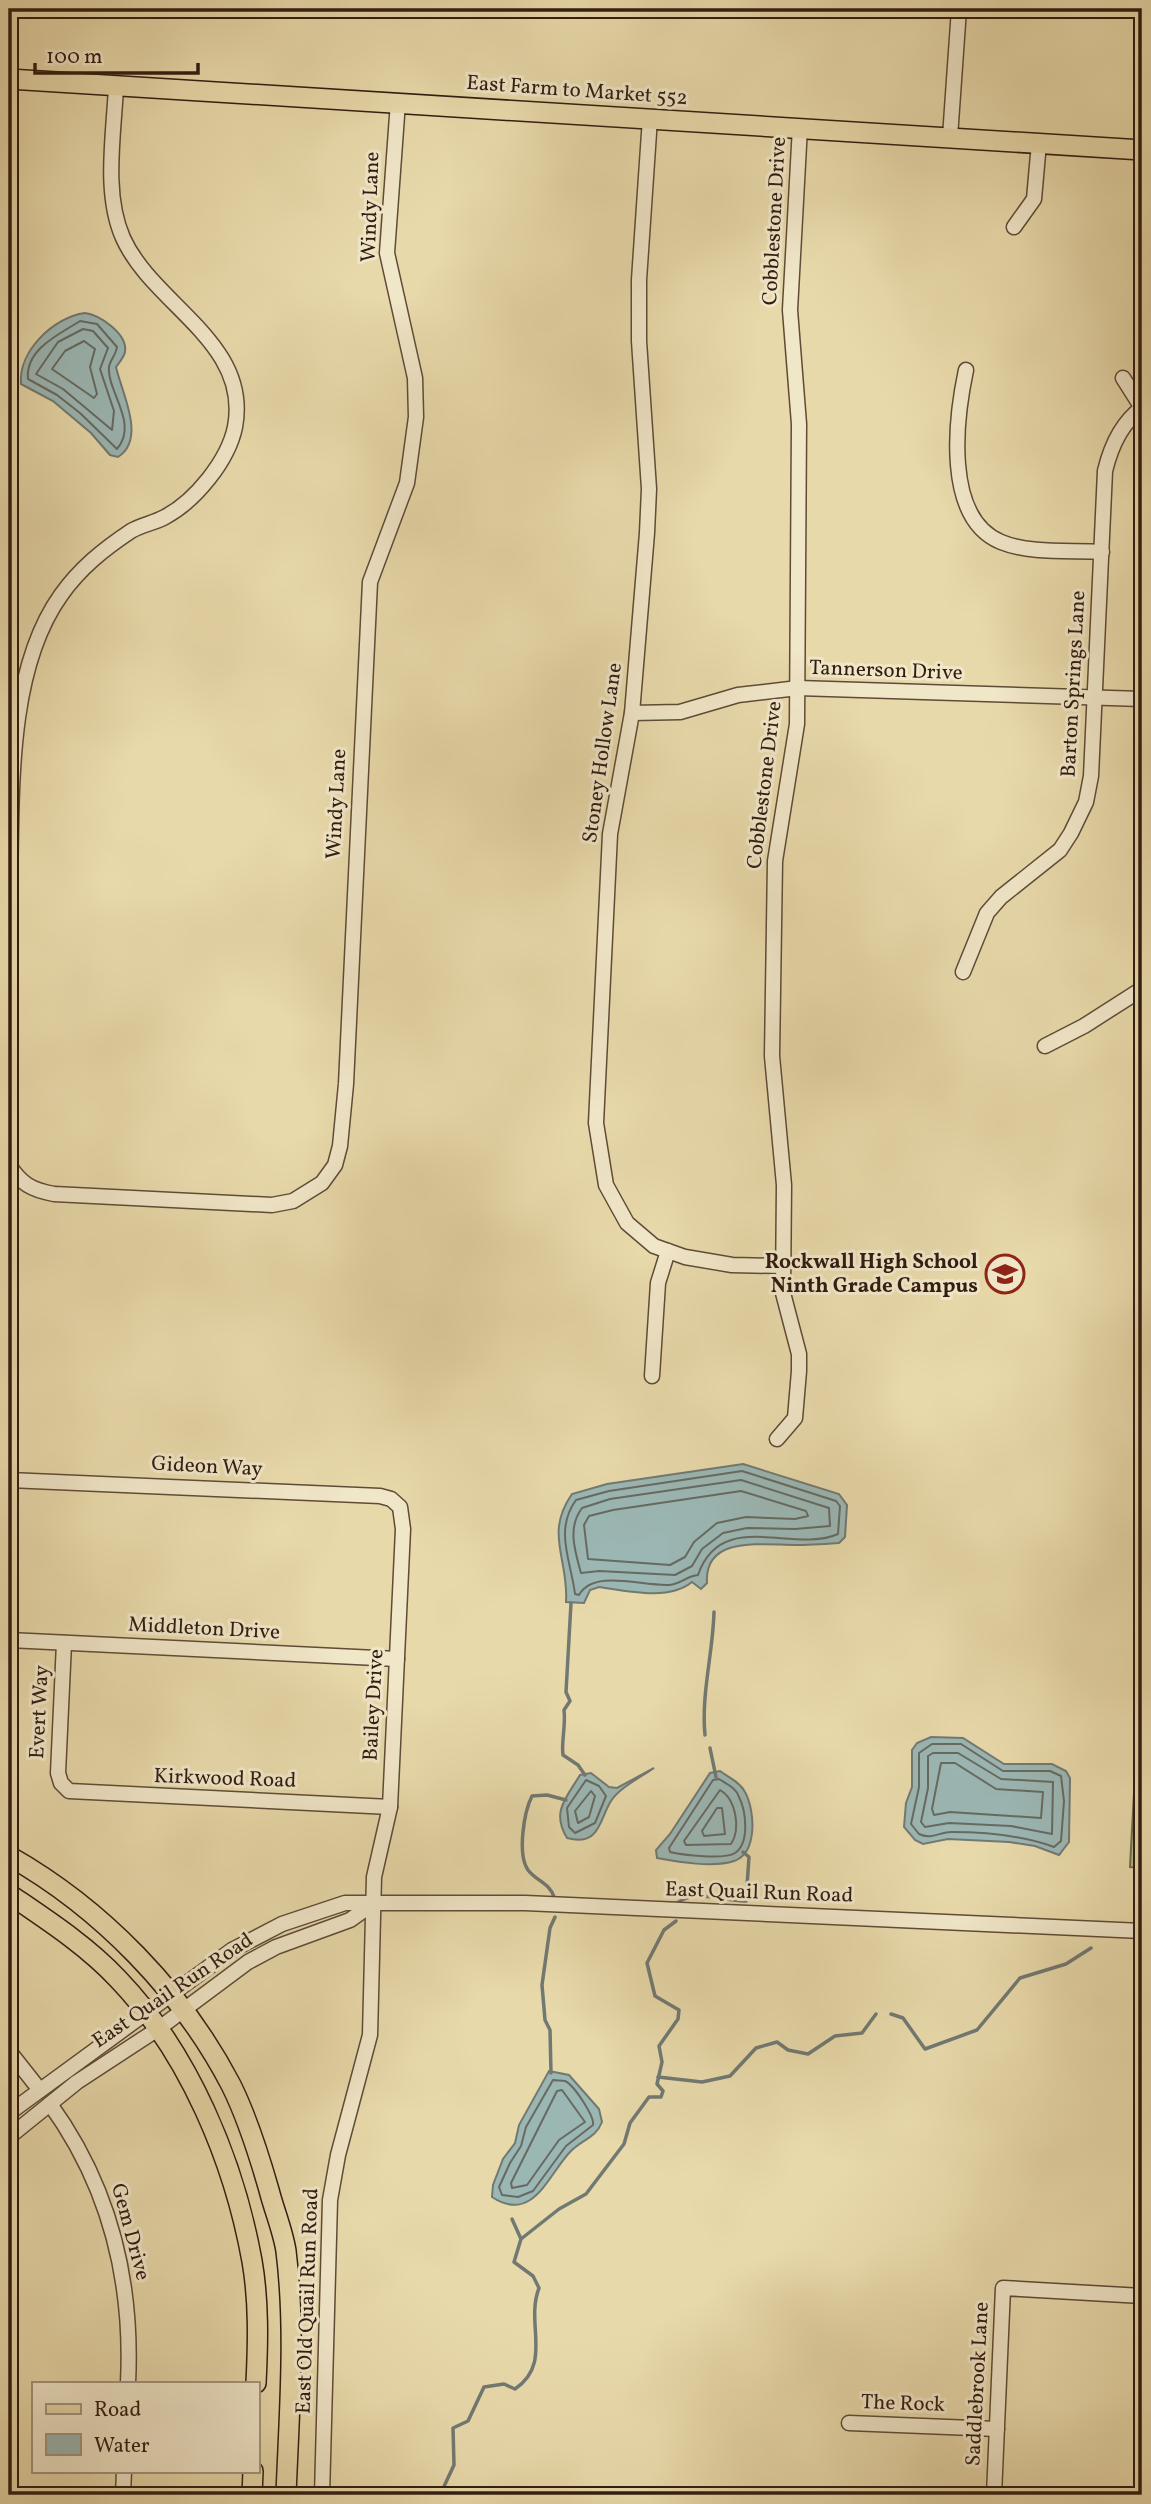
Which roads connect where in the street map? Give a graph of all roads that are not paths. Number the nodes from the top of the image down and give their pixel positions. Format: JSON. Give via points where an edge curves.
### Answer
{"nodes":[{"id":1,"x":959,"y":9,"type":"edge"},
{"id":2,"x":9,"y":79,"type":"edge"},
{"id":3,"x":116,"y":86,"type":"junction"},
{"id":4,"x":398,"y":102,"type":"junction"},
{"id":5,"x":650,"y":118,"type":"junction"},
{"id":6,"x":800,"y":127,"type":"junction"},
{"id":7,"x":950,"y":137,"type":"junction"},
{"id":8,"x":1039,"y":143,"type":"junction"},
{"id":9,"x":1142,"y":150,"type":"edge"},
{"id":10,"x":1014,"y":227,"type":"dead end"},
{"id":11,"x":966,"y":369,"type":"dead end"},
{"id":12,"x":1122,"y":378,"type":"dead end"},
{"id":13,"x":1142,"y":408,"type":"edge"},
{"id":14,"x":1102,"y":552,"type":"junction"},
{"id":15,"x":798,"y":688,"type":"junction"},
{"id":16,"x":1095,"y":698,"type":"junction"},
{"id":17,"x":1142,"y":699,"type":"edge"},
{"id":18,"x":632,"y":713,"type":"junction"},
{"id":19,"x":9,"y":919,"type":"edge"},
{"id":20,"x":964,"y":972,"type":"dead end"},
{"id":21,"x":1142,"y":989,"type":"edge"},
{"id":22,"x":1045,"y":1046,"type":"dead end"},
{"id":23,"x":9,"y":1165,"type":"edge"},
{"id":24,"x":668,"y":1251,"type":"junction"},
{"id":25,"x":781,"y":1266,"type":"junction"},
{"id":26,"x":652,"y":1376,"type":"dead end"},
{"id":27,"x":777,"y":1440,"type":"dead end"},
{"id":28,"x":9,"y":1479,"type":"edge"},
{"id":29,"x":400,"y":1507,"type":"joint"},
{"id":30,"x":9,"y":1640,"type":"edge"},
{"id":31,"x":64,"y":1643,"type":"junction"},
{"id":32,"x":397,"y":1659,"type":"junction"},
{"id":33,"x":61,"y":1783,"type":"joint"},
{"id":34,"x":390,"y":1807,"type":"junction"},
{"id":35,"x":9,"y":1856,"type":"edge"},
{"id":36,"x":9,"y":1894,"type":"edge"},
{"id":37,"x":374,"y":1903,"type":"junction"},
{"id":38,"x":1142,"y":1931,"type":"edge"},
{"id":39,"x":176,"y":2003,"type":"junction"},
{"id":40,"x":153,"y":2021,"type":"junction"},
{"id":41,"x":9,"y":2051,"type":"edge"},
{"id":42,"x":39,"y":2089,"type":"junction"},
{"id":43,"x":50,"y":2104,"type":"junction"},
{"id":44,"x":9,"y":2113,"type":"edge"},
{"id":45,"x":9,"y":2137,"type":"edge"},
{"id":46,"x":1142,"y":2296,"type":"edge"},
{"id":47,"x":128,"y":2382,"type":"edge"},
{"id":48,"x":256,"y":2382,"type":"edge"},
{"id":49,"x":849,"y":2423,"type":"dead end"},
{"id":50,"x":997,"y":2429,"type":"junction"},
{"id":51,"x":124,"y":2472,"type":"edge"},
{"id":52,"x":253,"y":2472,"type":"edge"},
{"id":53,"x":123,"y":2495,"type":"edge"},
{"id":54,"x":252,"y":2495,"type":"edge"},
{"id":55,"x":286,"y":2495,"type":"edge"},
{"id":56,"x":322,"y":2495,"type":"edge"},
{"id":57,"x":994,"y":2495,"type":"edge"}],
"edges":[{"from":1,"to":7,"type":"street"},
{"from":2,"to":3,"type":"main road","name":"East Farm to Market 552"},
{"from":3,"to":4,"type":"main road","name":"East Farm to Market 552"},
{"from":3,"to":19,"type":"street","via":[[113,172],[121,233],[153,285],[209,337],[222,357],[232,388],[235,425],[221,457],[190,499],[167,516],[134,529],[86,563],[56,602],[33,647],[17,732]]},
{"from":4,"to":5,"type":"main road","name":"East Farm to Market 552"},
{"from":4,"to":23,"type":"street","name":"Windy Lane","via":[[387,253],[415,378],[416,417],[407,482],[370,582],[345,1084],[335,1165],[308,1194],[272,1205],[54,1194],[33,1190]]},
{"from":5,"to":6,"type":"main road","name":"East Farm to Market 552"},
{"from":5,"to":18,"type":"street","name":"Stoney Hollow Lane","via":[[639,280],[649,489]]},
{"from":6,"to":7,"type":"main road","name":"East Farm to Market 552"},
{"from":6,"to":15,"type":"street","name":"Cobblestone Drive","via":[[790,310],[799,424]]},
{"from":7,"to":8,"type":"main road","name":"East Farm to Market 552"},
{"from":8,"to":9,"type":"main road","name":"East Farm to Market 552"},
{"from":8,"to":10,"type":"street","via":[[1034,199]]},
{"from":11,"to":14,"type":"street","via":[[959,401],[959,481],[975,522],[1010,544]]},
{"from":12,"to":13,"type":"street","name":"Barton Springs Lane"},
{"from":13,"to":14,"type":"street","name":"Barton Springs Lane","via":[[1130,416],[1109,452]]},
{"from":14,"to":16,"type":"street","name":"Barton Springs Lane"},
{"from":15,"to":16,"type":"street","name":"Tannerson Drive"},
{"from":15,"to":18,"type":"street","name":"Tannerson Drive","via":[[738,695],[680,712]]},
{"from":15,"to":25,"type":"street","name":"Cobblestone Drive","via":[[797,723],[775,861],[772,1056],[784,1185]]},
{"from":16,"to":17,"type":"street","name":"Tannerson Drive"},
{"from":16,"to":20,"type":"street","name":"Barton Springs Lane","via":[[1086,803],[1060,850],[987,912]]},
{"from":18,"to":24,"type":"street","name":"Stoney Hollow Lane","via":[[610,834],[596,1123],[606,1185],[627,1223],[654,1246]]},
{"from":21,"to":22,"type":"street"},
{"from":24,"to":25,"type":"street","name":"Stoney Hollow Lane","via":[[732,1265]]},
{"from":24,"to":26,"type":"street","via":[[658,1283]]},
{"from":25,"to":27,"type":"street","name":"Cobblestone Drive","via":[[799,1371],[795,1418]]},
{"from":28,"to":29,"type":"street","name":"Gideon Way","via":[[380,1496]]},
{"from":29,"to":32,"type":"street","name":"Bailey Drive"},
{"from":30,"to":31,"type":"street","name":"Middleton Drive"},
{"from":31,"to":32,"type":"street","name":"Middleton Drive"},
{"from":31,"to":33,"type":"street","name":"Evert Way"},
{"from":32,"to":34,"type":"street","name":"Bailey Drive"},
{"from":33,"to":34,"type":"street","name":"Kirkwood Road","via":[[82,1794]]},
{"from":34,"to":37,"type":"street","name":"Bailey Drive","via":[[375,1864]]},
{"from":35,"to":39,"type":"main road","via":[[94,1914],[151,1969]]},
{"from":36,"to":40,"type":"main road","via":[[89,1951]]},
{"from":37,"to":38,"type":"street","name":"East Quail Run Road","via":[[525,1903]]},
{"from":37,"to":39,"type":"street","name":"East Quail Run Road","via":[[345,1903],[282,1924],[232,1950]]},
{"from":37,"to":56,"type":"street","name":"East Old Quail Run Road","via":[[370,2035],[330,2200]]},
{"from":39,"to":40,"type":"street","name":"East Quail Run Road"},
{"from":39,"to":55,"type":"main road","via":[[231,2085],[261,2164],[285,2248],[292,2324]]},
{"from":40,"to":42,"type":"street","name":"East Quail Run Road"},
{"from":40,"to":43,"type":"street","name":"East Quail Run Road"},
{"from":40,"to":48,"type":"main road","via":[[202,2103],[231,2181],[252,2261]]},
{"from":41,"to":42,"type":"street"},
{"from":42,"to":44,"type":"street","name":"East Quail Run Road"},
{"from":43,"to":45,"type":"street","name":"East Quail Run Road"},
{"from":43,"to":47,"type":"street","name":"Gem Drive","via":[[83,2156],[114,2234],[128,2317]]},
{"from":46,"to":50,"type":"street","name":"Saddlebrook Lane","via":[[1003,2288]]},
{"from":49,"to":50,"type":"street","name":"The Rock"},
{"from":50,"to":57,"type":"street","name":"Saddlebrook Lane"},
{"from":51,"to":53,"type":"street"},
{"from":52,"to":54,"type":"main road"}]}
